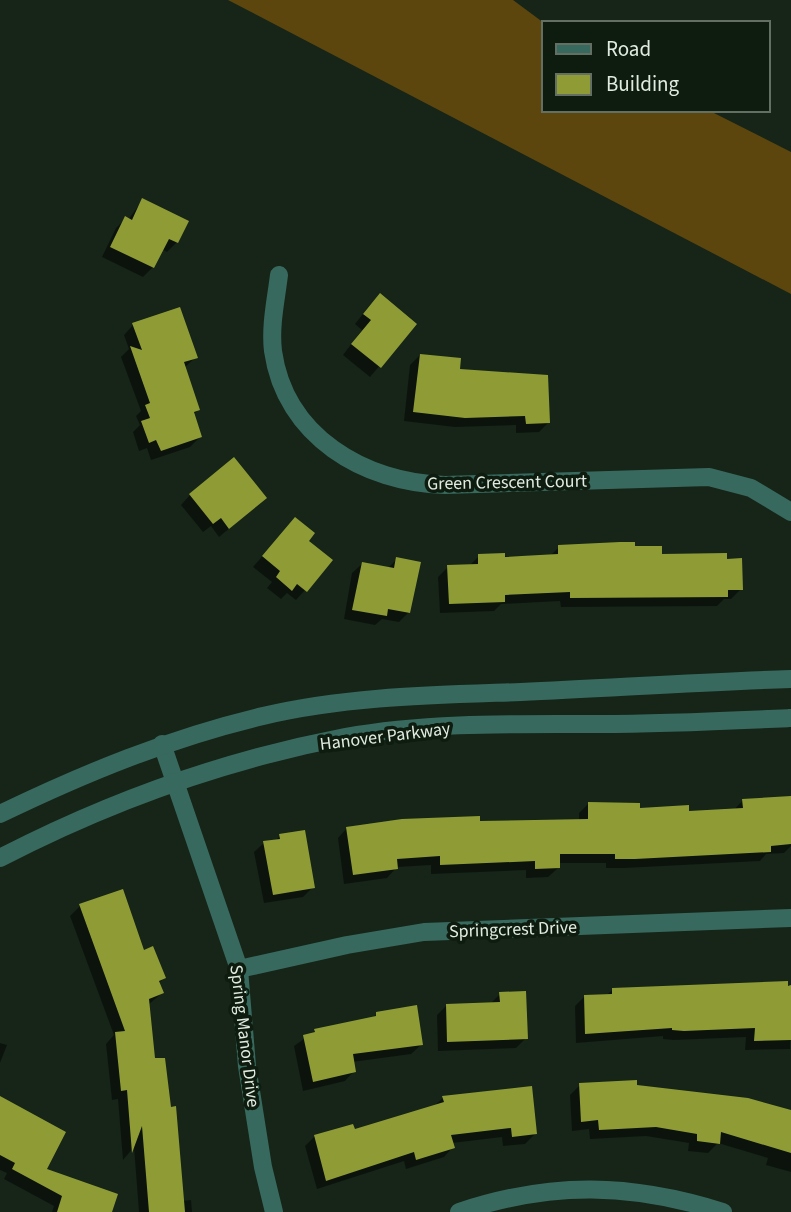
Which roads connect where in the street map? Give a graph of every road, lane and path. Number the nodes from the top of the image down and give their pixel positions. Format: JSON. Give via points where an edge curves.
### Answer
{"nodes":[{"id":1,"x":279,"y":275,"type":"dead end"},
{"id":2,"x":791,"y":512,"type":"edge"},
{"id":3,"x":791,"y":679,"type":"edge"},
{"id":4,"x":791,"y":718,"type":"edge"},
{"id":5,"x":162,"y":744,"type":"junction"},
{"id":6,"x":174,"y":783,"type":"junction"},
{"id":7,"x":0,"y":814,"type":"edge"},
{"id":8,"x":0,"y":858,"type":"edge"},
{"id":9,"x":791,"y":918,"type":"edge"},
{"id":10,"x":239,"y":969,"type":"junction"},
{"id":11,"x":274,"y":1212,"type":"edge"},
{"id":12,"x":460,"y":1212,"type":"edge"},
{"id":13,"x":723,"y":1212,"type":"edge"}],
"edges":[{"from":1,"to":2,"type":"street","name":"Green Crescent Court","via":[[273,349],[278,374],[292,404],[317,438],[368,471],[408,482],[444,485],[709,477],[751,488]]},
{"from":3,"to":5,"type":"street","name":"Hanover Parkway","via":[[349,701],[264,715]]},
{"from":4,"to":6,"type":"street","name":"Hanover Parkway","via":[[479,724],[347,737]]},
{"from":5,"to":6,"type":"street","name":"Spring Manor Drive"},
{"from":5,"to":7,"type":"street","name":"Hanover Parkway","via":[[92,770]]},
{"from":6,"to":8,"type":"street","name":"Hanover Parkway"},
{"from":6,"to":10,"type":"street","name":"Spring Manor Drive"},
{"from":9,"to":10,"type":"street","name":"Springcrest Drive","via":[[424,932]]},
{"from":10,"to":11,"type":"street","name":"Spring Manor Drive","via":[[247,1066]]},
{"from":12,"to":13,"type":"street","via":[[508,1198],[583,1188],[636,1191]]}]}
